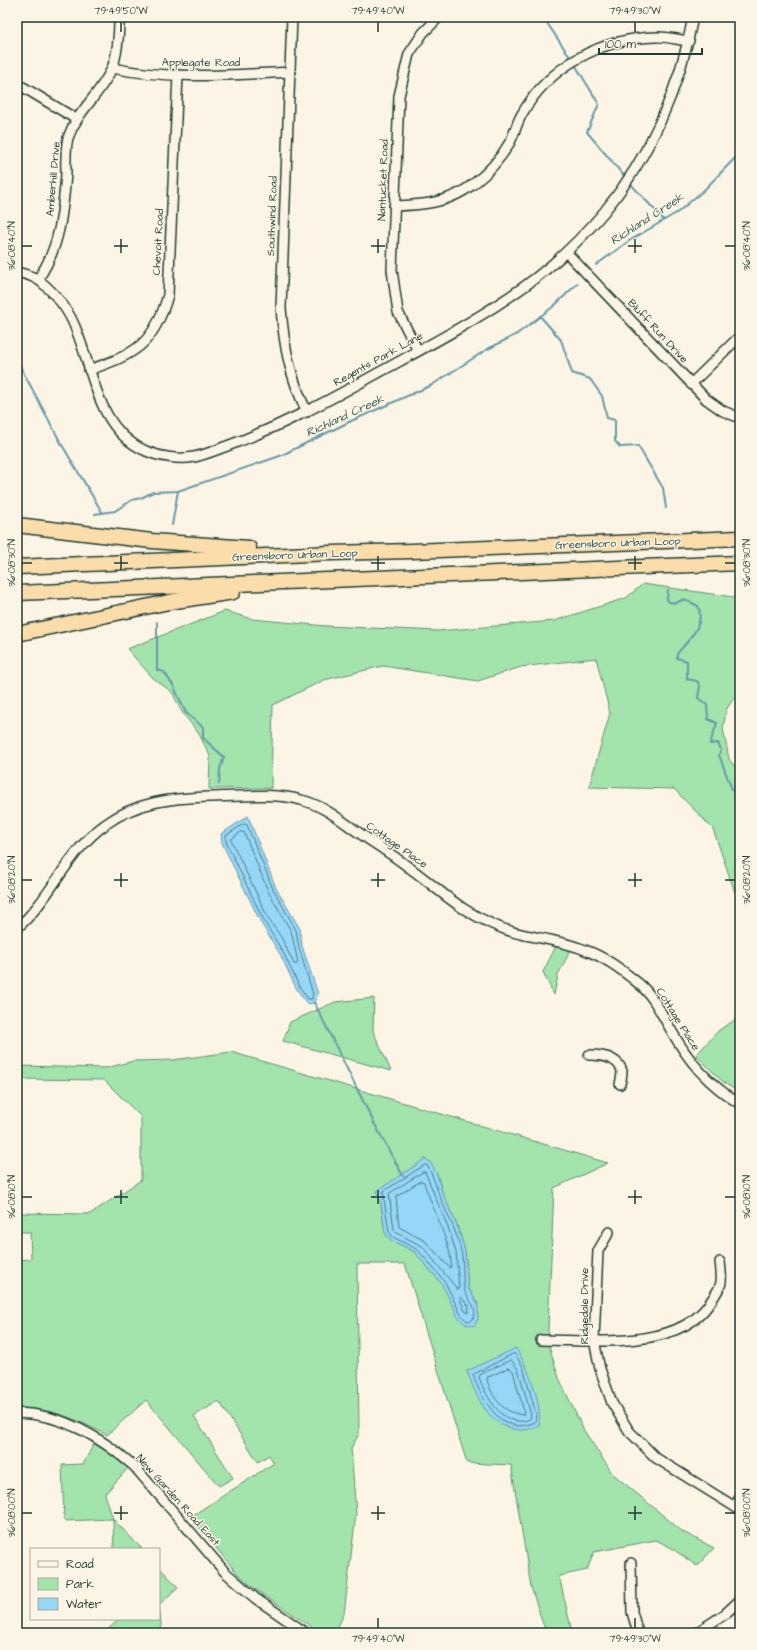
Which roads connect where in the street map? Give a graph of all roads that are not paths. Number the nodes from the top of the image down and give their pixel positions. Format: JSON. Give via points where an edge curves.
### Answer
{"nodes":[{"id":1,"x":119,"y":17,"type":"edge"},
{"id":2,"x":292,"y":17,"type":"edge"},
{"id":3,"x":439,"y":17,"type":"edge"},
{"id":4,"x":693,"y":17,"type":"edge"},
{"id":5,"x":689,"y":41,"type":"junction"},
{"id":6,"x":112,"y":68,"type":"junction"},
{"id":7,"x":290,"y":72,"type":"junction"},
{"id":8,"x":178,"y":75,"type":"junction"},
{"id":9,"x":23,"y":87,"type":"dead end"},
{"id":10,"x":76,"y":119,"type":"junction"},
{"id":11,"x":394,"y":206,"type":"junction"},
{"id":12,"x":566,"y":252,"type":"junction"},
{"id":13,"x":17,"y":272,"type":"edge"},
{"id":14,"x":38,"y":279,"type":"junction"},
{"id":15,"x":740,"y":336,"type":"edge"},
{"id":16,"x":418,"y":351,"type":"junction"},
{"id":17,"x":90,"y":370,"type":"junction"},
{"id":18,"x":691,"y":384,"type":"junction"},
{"id":19,"x":307,"y":412,"type":"junction"},
{"id":20,"x":740,"y":418,"type":"edge"},
{"id":21,"x":17,"y":525,"type":"edge"},
{"id":22,"x":740,"y":538,"type":"edge"},
{"id":23,"x":331,"y":552,"type":"junction"},
{"id":24,"x":740,"y":564,"type":"edge"},
{"id":25,"x":17,"y":567,"type":"edge"},
{"id":26,"x":305,"y":581,"type":"junction"},
{"id":27,"x":17,"y":593,"type":"edge"},
{"id":28,"x":17,"y":634,"type":"edge"},
{"id":29,"x":17,"y":928,"type":"edge"},
{"id":30,"x":589,"y":1055,"type":"dead end"},
{"id":31,"x":620,"y":1084,"type":"dead end"},
{"id":32,"x":740,"y":1104,"type":"edge"},
{"id":33,"x":609,"y":1232,"type":"dead end"},
{"id":34,"x":720,"y":1262,"type":"dead end"},
{"id":35,"x":541,"y":1340,"type":"dead end"},
{"id":36,"x":594,"y":1340,"type":"junction"},
{"id":37,"x":17,"y":1413,"type":"edge"},
{"id":38,"x":740,"y":1497,"type":"edge"},
{"id":39,"x":738,"y":1508,"type":"edge"},
{"id":40,"x":631,"y":1563,"type":"dead end"},
{"id":41,"x":740,"y":1600,"type":"edge"},
{"id":42,"x":306,"y":1633,"type":"edge"},
{"id":43,"x":638,"y":1633,"type":"edge"},
{"id":44,"x":696,"y":1633,"type":"edge"}],
"edges":[{"from":1,"to":6,"type":"street","name":"Amberhill Drive"},
{"from":2,"to":7,"type":"street","name":"Southwind Road"},
{"from":3,"to":11,"type":"street","name":"Nantucket Road","via":[[423,33],[409,54],[403,75],[399,96]]},
{"from":4,"to":5,"type":"street","name":"Regents Park Lane"},
{"from":5,"to":11,"type":"street","via":[[656,37],[624,41],[595,50],[571,62],[550,78],[535,95],[522,114],[502,154],[472,186],[429,204]]},
{"from":5,"to":12,"type":"street","name":"Regents Park Lane","via":[[684,64],[668,106],[633,172],[604,211]]},
{"from":6,"to":8,"type":"street","name":"Applegate Road","via":[[137,73]]},
{"from":6,"to":10,"type":"street","name":"Amberhill Drive"},
{"from":7,"to":8,"type":"street","name":"Applegate Road"},
{"from":7,"to":19,"type":"street","name":"Southwind Road","via":[[281,308],[283,339],[290,373]]},
{"from":8,"to":17,"type":"street","name":"Chevoit Road","via":[[168,296],[162,314],[146,340],[135,351]]},
{"from":9,"to":10,"type":"street"},
{"from":10,"to":14,"type":"street","name":"Amberhill Drive","via":[[68,140],[63,214],[53,252]]},
{"from":11,"to":16,"type":"street","name":"Nantucket Road","via":[[394,290],[398,312]]},
{"from":12,"to":16,"type":"street","name":"Regents Park Lane","via":[[510,297]]},
{"from":12,"to":18,"type":"street","name":"Bluff Run Drive"},
{"from":13,"to":14,"type":"street","name":"Regents Park Lane"},
{"from":14,"to":17,"type":"street","name":"Regents Park Lane","via":[[59,300],[72,320]]},
{"from":15,"to":18,"type":"street"},
{"from":16,"to":19,"type":"street","name":"Regents Park Lane"},
{"from":17,"to":19,"type":"street","name":"Regents Park Lane","via":[[94,389],[117,430],[146,451],[169,458],[194,458],[255,436]]},
{"from":18,"to":20,"type":"street","name":"Bluff Run Drive","via":[[723,411]]},
{"from":21,"to":23,"type":"highway","via":[[152,541]]},
{"from":22,"to":23,"type":"highway","name":"Greensboro Urban Loop"},
{"from":23,"to":25,"type":"highway","name":"Greensboro Urban Loop"},
{"from":24,"to":26,"type":"highway"},
{"from":26,"to":27,"type":"highway"},
{"from":26,"to":28,"type":"highway","via":[[169,602]]},
{"from":29,"to":32,"type":"street","name":"Cottage Place","via":[[38,907],[81,846],[106,824],[132,808],[158,801],[189,798],[273,796],[300,799],[319,806],[463,908],[490,923],[523,935],[575,946],[618,967],[641,985],[655,1002],[699,1073]]},
{"from":30,"to":31,"type":"street","via":[[606,1056],[616,1063],[622,1071]]},
{"from":33,"to":36,"type":"street","name":"Ridgedale Drive","via":[[598,1251]]},
{"from":34,"to":36,"type":"street","via":[[723,1280],[717,1292],[705,1311],[688,1325],[669,1334],[641,1339]]},
{"from":35,"to":36,"type":"street"},
{"from":36,"to":39,"type":"street","name":"Ridgedale Drive","via":[[600,1369],[612,1403],[629,1431],[656,1458]]},
{"from":37,"to":42,"type":"street","name":"New Garden Road East","via":[[45,1416],[72,1424],[101,1440],[134,1466],[225,1572],[255,1598]]},
{"from":38,"to":39,"type":"street"},
{"from":40,"to":43,"type":"street","via":[[632,1612]]},
{"from":41,"to":44,"type":"street","via":[[725,1614]]}]}
